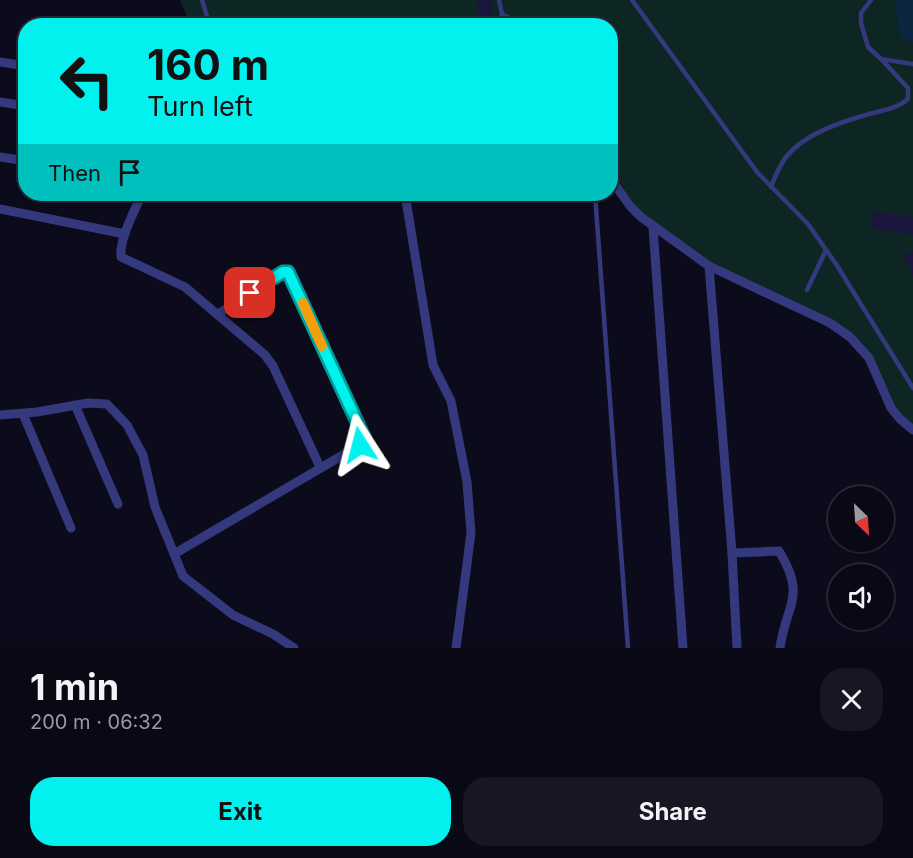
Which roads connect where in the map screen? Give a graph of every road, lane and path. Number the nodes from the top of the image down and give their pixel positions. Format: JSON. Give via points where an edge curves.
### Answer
{"nodes":[{"id":1,"x":202,"y":0,"type":"edge"},
{"id":2,"x":499,"y":0,"type":"edge"},
{"id":3,"x":632,"y":0,"type":"edge"},
{"id":4,"x":872,"y":0,"type":"edge"},
{"id":5,"x":501,"y":15,"type":"junction"},
{"id":6,"x":208,"y":18,"type":"edge"},
{"id":7,"x":500,"y":18,"type":"edge"},
{"id":8,"x":507,"y":18,"type":"edge"},
{"id":9,"x":881,"y":59,"type":"junction"},
{"id":10,"x":0,"y":62,"type":"edge"},
{"id":11,"x":913,"y":64,"type":"edge"},
{"id":12,"x":18,"y":65,"type":"edge"},
{"id":13,"x":0,"y":102,"type":"edge"},
{"id":14,"x":18,"y":105,"type":"edge"},
{"id":15,"x":0,"y":157,"type":"edge"},
{"id":16,"x":18,"y":160,"type":"edge"},
{"id":17,"x":771,"y":187,"type":"junction"},
{"id":18,"x":618,"y":190,"type":"edge"},
{"id":19,"x":139,"y":201,"type":"edge"},
{"id":20,"x":406,"y":201,"type":"edge"},
{"id":21,"x":596,"y":201,"type":"edge"},
{"id":22,"x":0,"y":209,"type":"edge"},
{"id":23,"x":653,"y":227,"type":"junction"},
{"id":24,"x":125,"y":234,"type":"junction"},
{"id":25,"x":826,"y":250,"type":"junction"},
{"id":26,"x":709,"y":266,"type":"junction"},
{"id":27,"x":807,"y":290,"type":"dead end"},
{"id":28,"x":218,"y":314,"type":"junction"},
{"id":29,"x":913,"y":388,"type":"edge"},
{"id":30,"x":75,"y":405,"type":"junction"},
{"id":31,"x":23,"y":414,"type":"junction"},
{"id":32,"x":0,"y":415,"type":"edge"},
{"id":33,"x":913,"y":430,"type":"edge"},
{"id":34,"x":320,"y":467,"type":"junction"},
{"id":35,"x":118,"y":504,"type":"dead end"},
{"id":36,"x":71,"y":528,"type":"dead end"},
{"id":37,"x":732,"y":553,"type":"junction"},
{"id":38,"x":174,"y":554,"type":"junction"},
{"id":39,"x":294,"y":648,"type":"edge"},
{"id":40,"x":456,"y":648,"type":"edge"},
{"id":41,"x":628,"y":648,"type":"edge"},
{"id":42,"x":683,"y":648,"type":"edge"},
{"id":43,"x":737,"y":648,"type":"edge"},
{"id":44,"x":780,"y":648,"type":"edge"}],
"edges":[{"from":1,"to":6,"type":"lane"},
{"from":2,"to":5,"type":"lane"},
{"from":3,"to":17,"type":"lane"},
{"from":4,"to":9,"type":"lane","via":[[861,13],[861,23],[868,47]]},
{"from":5,"to":7,"type":"lane"},
{"from":5,"to":8,"type":"lane"},
{"from":9,"to":11,"type":"lane"},
{"from":9,"to":17,"type":"lane","via":[[908,88],[908,99],[822,131],[804,142],[787,156]]},
{"from":10,"to":12,"type":"street"},
{"from":13,"to":14,"type":"street"},
{"from":15,"to":16,"type":"street"},
{"from":17,"to":25,"type":"lane","via":[[798,213]]},
{"from":18,"to":23,"type":"street","via":[[630,207]]},
{"from":19,"to":24,"type":"street"},
{"from":20,"to":40,"type":"street","via":[[433,365],[451,401],[467,482],[471,533]]},
{"from":21,"to":41,"type":"lane"},
{"from":22,"to":24,"type":"street"},
{"from":23,"to":26,"type":"street"},
{"from":23,"to":42,"type":"street"},
{"from":24,"to":28,"type":"street","via":[[120,252],[123,259],[185,287]]},
{"from":25,"to":27,"type":"lane"},
{"from":25,"to":29,"type":"lane"},
{"from":26,"to":33,"type":"street","via":[[830,323],[850,337],[869,358],[891,408]]},
{"from":26,"to":37,"type":"street"},
{"from":28,"to":34,"type":"street","via":[[273,366]]},
{"from":28,"to":34,"type":"street","via":[[283,272],[290,274],[365,440]]},
{"from":30,"to":31,"type":"street"},
{"from":30,"to":35,"type":"street"},
{"from":30,"to":38,"type":"street","via":[[107,404],[127,425],[143,455],[155,507]]},
{"from":31,"to":32,"type":"street"},
{"from":31,"to":36,"type":"street"},
{"from":34,"to":38,"type":"street"},
{"from":37,"to":43,"type":"street"},
{"from":37,"to":44,"type":"street","via":[[779,551],[789,568],[793,601]]},
{"from":38,"to":39,"type":"street","via":[[183,576],[191,583],[233,615]]}]}
